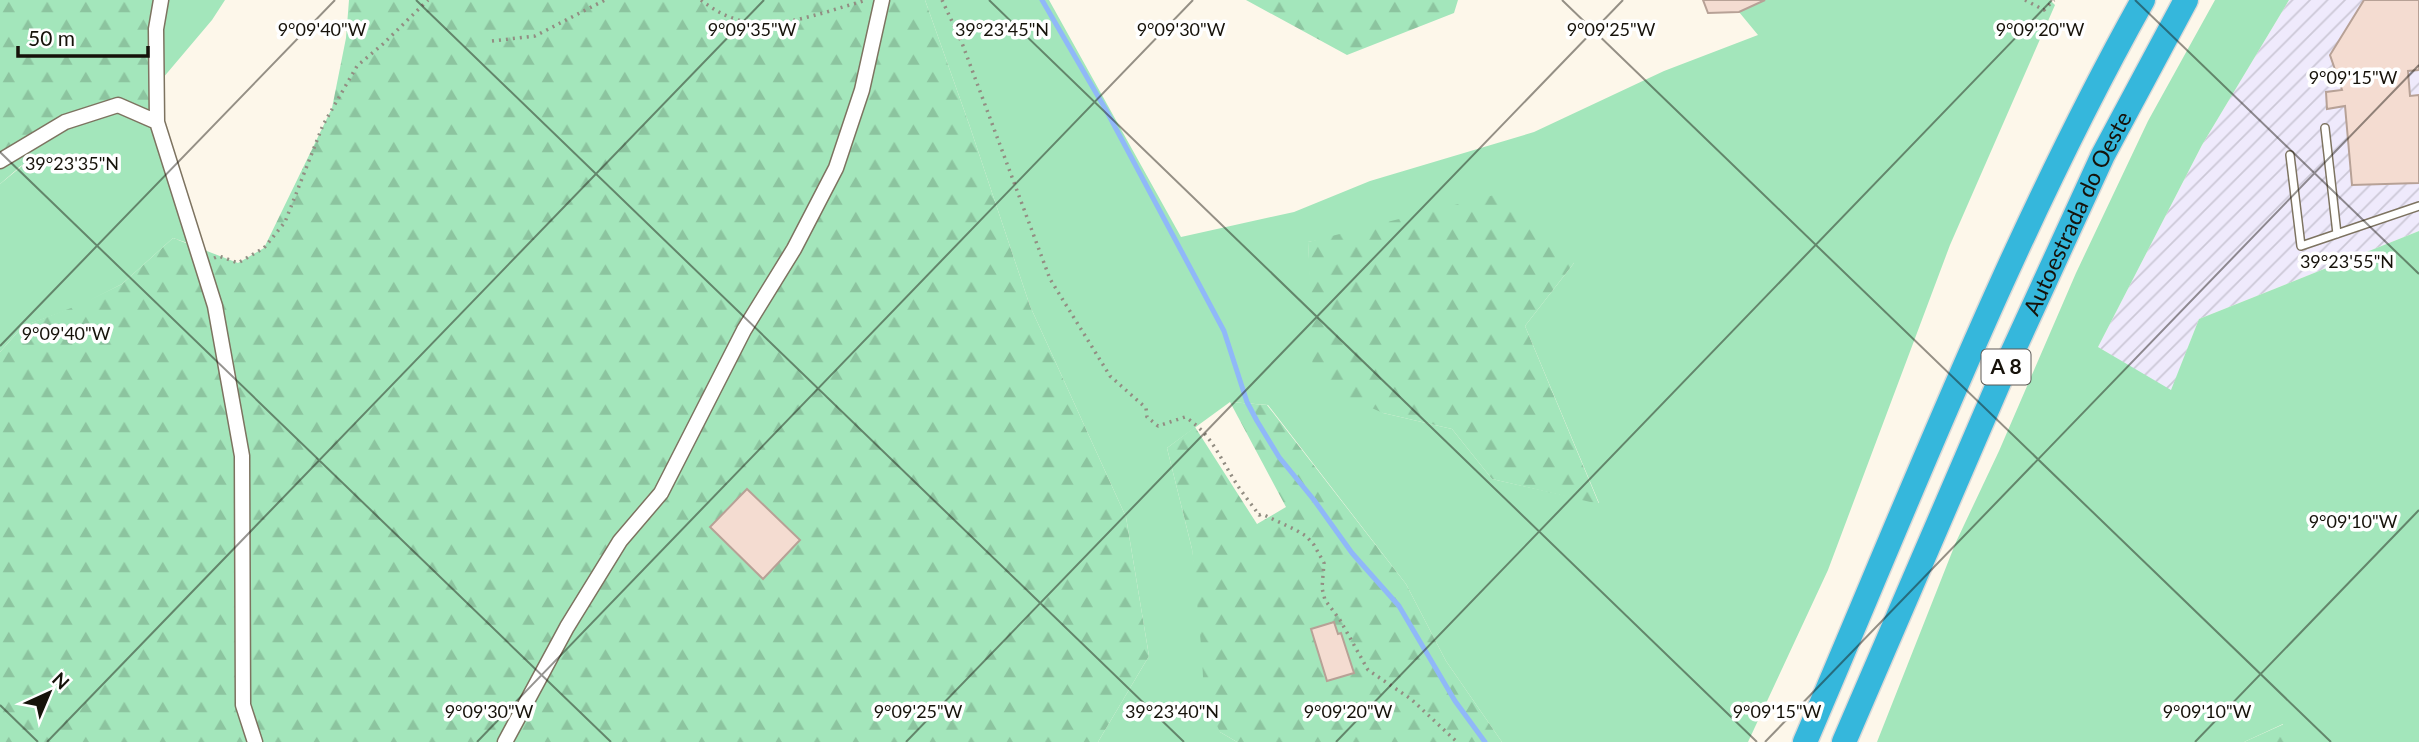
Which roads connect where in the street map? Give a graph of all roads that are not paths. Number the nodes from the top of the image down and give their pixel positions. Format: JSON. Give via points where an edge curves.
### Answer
{"nodes":[{"id":1,"x":160,"y":0,"type":"edge"},
{"id":2,"x":882,"y":0,"type":"edge"},
{"id":3,"x":2143,"y":0,"type":"edge"},
{"id":4,"x":2186,"y":0,"type":"edge"},
{"id":5,"x":157,"y":122,"type":"junction"},
{"id":6,"x":2325,"y":128,"type":"dead end"},
{"id":7,"x":2290,"y":155,"type":"dead end"},
{"id":8,"x":0,"y":161,"type":"edge"},
{"id":9,"x":2419,"y":206,"type":"edge"},
{"id":10,"x":2337,"y":233,"type":"junction"},
{"id":11,"x":255,"y":742,"type":"edge"},
{"id":12,"x":505,"y":742,"type":"edge"},
{"id":13,"x":1805,"y":742,"type":"edge"},
{"id":14,"x":1844,"y":742,"type":"edge"}],
"edges":[{"from":1,"to":5,"type":"street"},
{"from":2,"to":12,"type":"street","via":[[862,90],[830,179],[744,330],[661,493],[620,541]]},
{"from":3,"to":13,"type":"highway","name":"Autoestrada do Oeste","number":"A 8","via":[[2039,204]]},
{"from":4,"to":14,"type":"highway","name":"Autoestrada do Oeste","number":"A 8","via":[[2103,155]]},
{"from":5,"to":8,"type":"street","via":[[118,105],[65,122]]},
{"from":5,"to":11,"type":"street","via":[[215,306],[242,456],[243,705]]},
{"from":6,"to":10,"type":"lane"},
{"from":7,"to":10,"type":"lane","via":[[2301,246]]},
{"from":9,"to":10,"type":"lane"}]}
